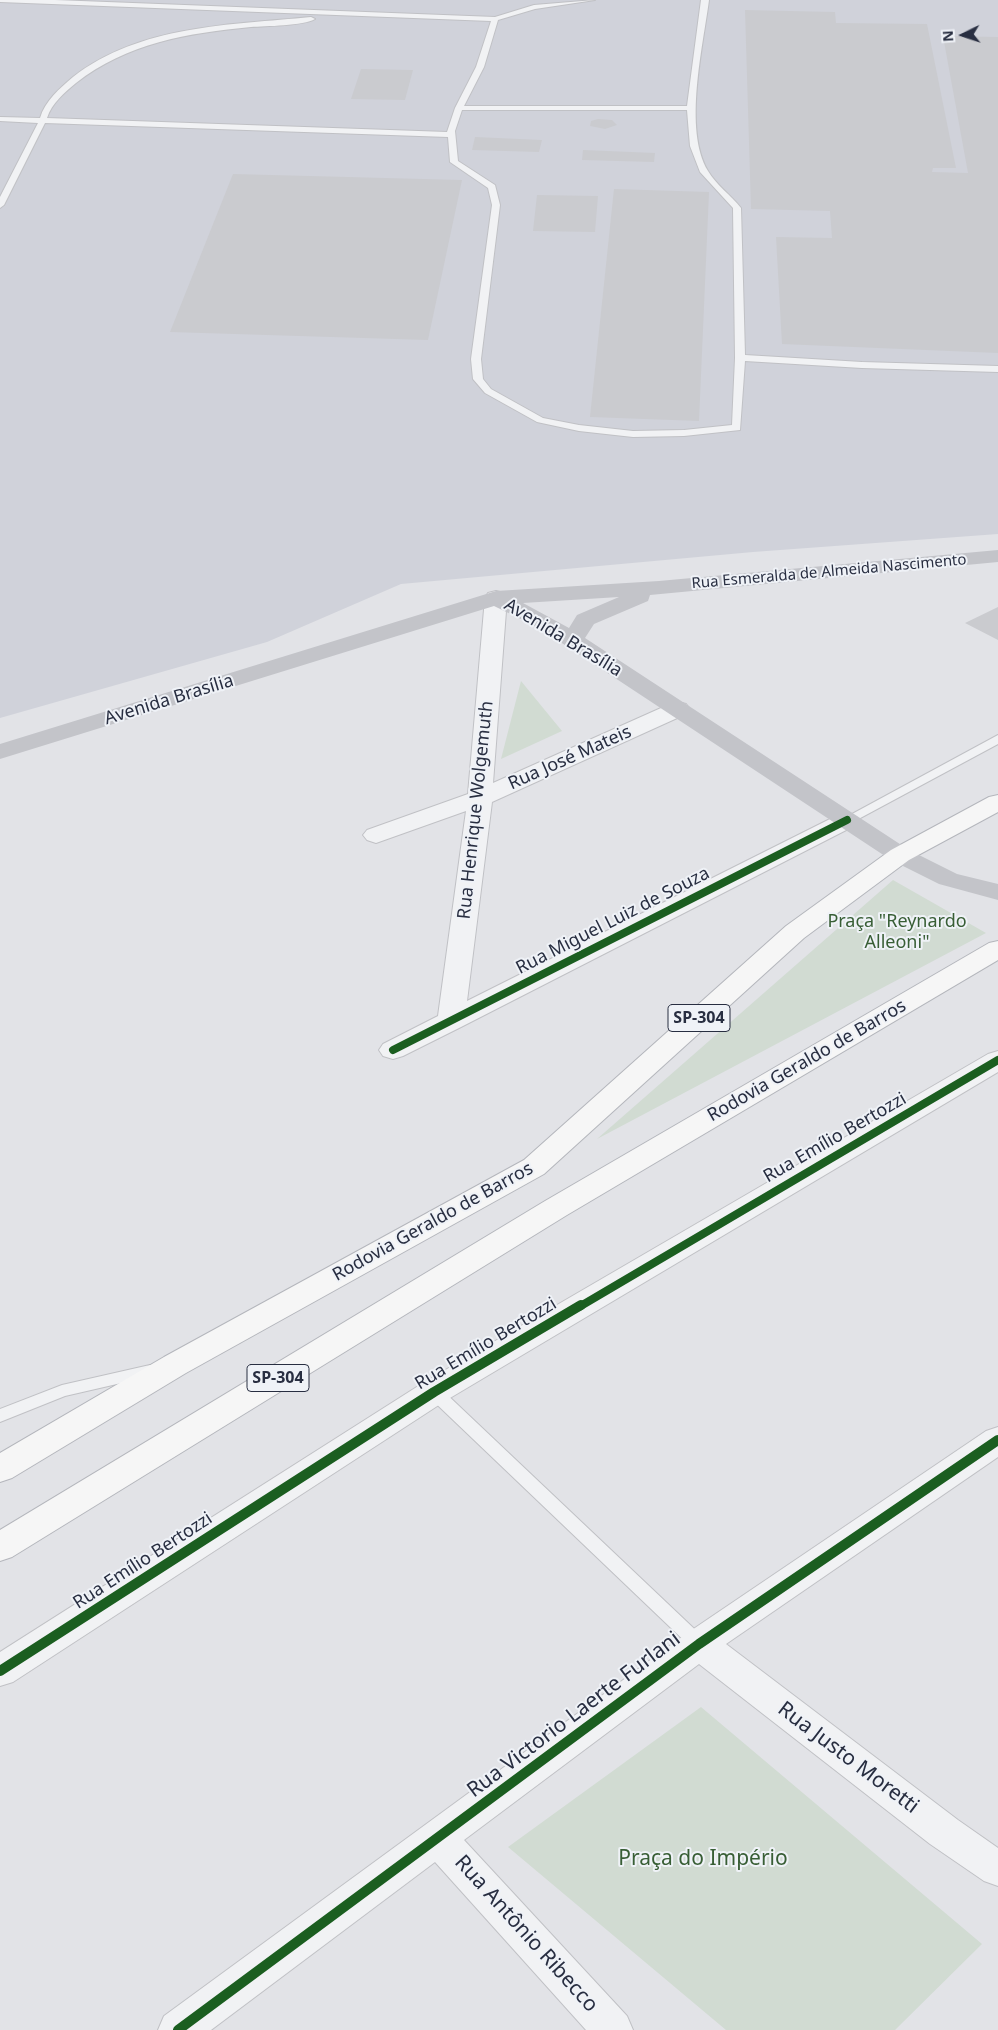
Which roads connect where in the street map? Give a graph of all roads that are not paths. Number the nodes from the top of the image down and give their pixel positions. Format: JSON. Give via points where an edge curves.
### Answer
{"nodes":[{"id":1,"x":0,"y":0,"type":"edge"},
{"id":2,"x":591,"y":0,"type":"edge"},
{"id":3,"x":705,"y":0,"type":"edge"},
{"id":4,"x":562,"y":2,"type":"edge"},
{"id":5,"x":351,"y":13,"type":"junction"},
{"id":6,"x":495,"y":19,"type":"junction"},
{"id":7,"x":459,"y":108,"type":"junction"},
{"id":8,"x":691,"y":108,"type":"junction"},
{"id":9,"x":0,"y":119,"type":"edge"},
{"id":10,"x":43,"y":120,"type":"junction"},
{"id":11,"x":452,"y":135,"type":"junction"},
{"id":12,"x":0,"y":205,"type":"edge"},
{"id":13,"x":740,"y":358,"type":"junction"},
{"id":14,"x":998,"y":369,"type":"edge"},
{"id":15,"x":998,"y":556,"type":"edge"},
{"id":16,"x":659,"y":588,"type":"junction"},
{"id":17,"x":496,"y":598,"type":"junction"},
{"id":18,"x":573,"y":640,"type":"junction"},
{"id":19,"x":678,"y":709,"type":"junction"},
{"id":20,"x":998,"y":739,"type":"edge"},
{"id":21,"x":0,"y":752,"type":"edge"},
{"id":22,"x":480,"y":798,"type":"junction"},
{"id":23,"x":998,"y":802,"type":"edge"},
{"id":24,"x":847,"y":820,"type":"junction"},
{"id":25,"x":376,"y":834,"type":"dead end"},
{"id":26,"x":900,"y":855,"type":"junction"},
{"id":27,"x":998,"y":892,"type":"edge"},
{"id":28,"x":998,"y":949,"type":"edge"},
{"id":29,"x":451,"y":1021,"type":"junction"},
{"id":30,"x":393,"y":1050,"type":"dead end"},
{"id":31,"x":998,"y":1060,"type":"edge"},
{"id":32,"x":175,"y":1366,"type":"junction"},
{"id":33,"x":434,"y":1392,"type":"junction"},
{"id":34,"x":0,"y":1416,"type":"edge"},
{"id":35,"x":998,"y":1440,"type":"edge"},
{"id":36,"x":0,"y":1469,"type":"edge"},
{"id":37,"x":0,"y":1548,"type":"edge"},
{"id":38,"x":699,"y":1644,"type":"junction"},
{"id":39,"x":0,"y":1671,"type":"edge"},
{"id":40,"x":438,"y":1838,"type":"junction"},
{"id":41,"x":998,"y":1869,"type":"edge"},
{"id":42,"x":178,"y":2030,"type":"edge"},
{"id":43,"x":613,"y":2030,"type":"edge"}],
"edges":[{"from":1,"to":5,"type":"lane"},
{"from":2,"to":4,"type":"lane"},
{"from":3,"to":8,"type":"lane"},
{"from":4,"to":6,"type":"lane"},
{"from":5,"to":6,"type":"lane"},
{"from":5,"to":10,"type":"lane","via":[[173,36],[136,46],[83,71],[45,110]]},
{"from":6,"to":7,"type":"lane","via":[[480,67]]},
{"from":7,"to":8,"type":"lane"},
{"from":7,"to":11,"type":"lane"},
{"from":8,"to":13,"type":"lane","via":[[694,146],[704,172],[737,208]]},
{"from":9,"to":10,"type":"lane"},
{"from":10,"to":11,"type":"lane"},
{"from":10,"to":12,"type":"lane"},
{"from":11,"to":13,"type":"lane","via":[[454,162],[492,187],[496,205],[476,359],[478,379],[488,391],[540,420],[579,428],[633,434],[684,434],[737,428]]},
{"from":13,"to":14,"type":"lane"},
{"from":15,"to":16,"type":"main road","name":"Rua Esmeralda de Almeida Nascimento"},
{"from":16,"to":17,"type":"main road","name":"Rua Esmeralda de Almeida Nascimento"},
{"from":16,"to":18,"type":"main road","name":"Rua Esmeralda de Almeida Nascimento","via":[[585,620]]},
{"from":17,"to":18,"type":"main road","name":"Avenida Brasília"},
{"from":17,"to":21,"type":"main road","name":"Avenida Brasília"},
{"from":17,"to":22,"type":"street","name":"Rua Henrique Wolgemuth"},
{"from":18,"to":19,"type":"main road","name":"Avenida Brasília"},
{"from":19,"to":22,"type":"street","name":"Rua José Mateis"},
{"from":19,"to":24,"type":"main road","name":"Avenida Brasília"},
{"from":20,"to":24,"type":"lane"},
{"from":22,"to":25,"type":"street","name":"Rua José Mateis"},
{"from":22,"to":29,"type":"street","name":"Rua Henrique Wolgemuth"},
{"from":23,"to":26,"type":"highway","name":"Rodovia Geraldo de Barros","number":"SP-304"},
{"from":24,"to":26,"type":"main road","name":"Avenida Brasília"},
{"from":24,"to":29,"type":"street","name":"Rua Miguel Luiz de Souza"},
{"from":26,"to":27,"type":"main road","name":"Avenida Brasília","via":[[948,879]]},
{"from":26,"to":32,"type":"highway","name":"Rodovia Geraldo de Barros","number":"SP-304","via":[[795,932],[534,1167]]},
{"from":28,"to":37,"type":"highway","name":"Rodovia Geraldo de Barros","number":"SP-304","via":[[556,1208]]},
{"from":29,"to":30,"type":"street","name":"Rua Miguel Luiz de Souza"},
{"from":31,"to":33,"type":"street","name":"Rua Emílio Bertozzi"},
{"from":32,"to":34,"type":"lane","via":[[62,1391]]},
{"from":32,"to":36,"type":"highway","name":"Rodovia Geraldo de Barros","number":"SP-304"},
{"from":33,"to":38,"type":"lane"},
{"from":33,"to":39,"type":"street","name":"Rua Emílio Bertozzi"},
{"from":35,"to":38,"type":"street","name":"Rua Victorio Laerte Furlani"},
{"from":38,"to":40,"type":"street","name":"Rua Victorio Laerte Furlani"},
{"from":38,"to":41,"type":"street","name":"Rua Justo Moretti","via":[[944,1832]]},
{"from":40,"to":42,"type":"street","name":"Rua Victorio Laerte Furlani"},
{"from":40,"to":43,"type":"street","name":"Rua Antônio Ribecco"}]}
